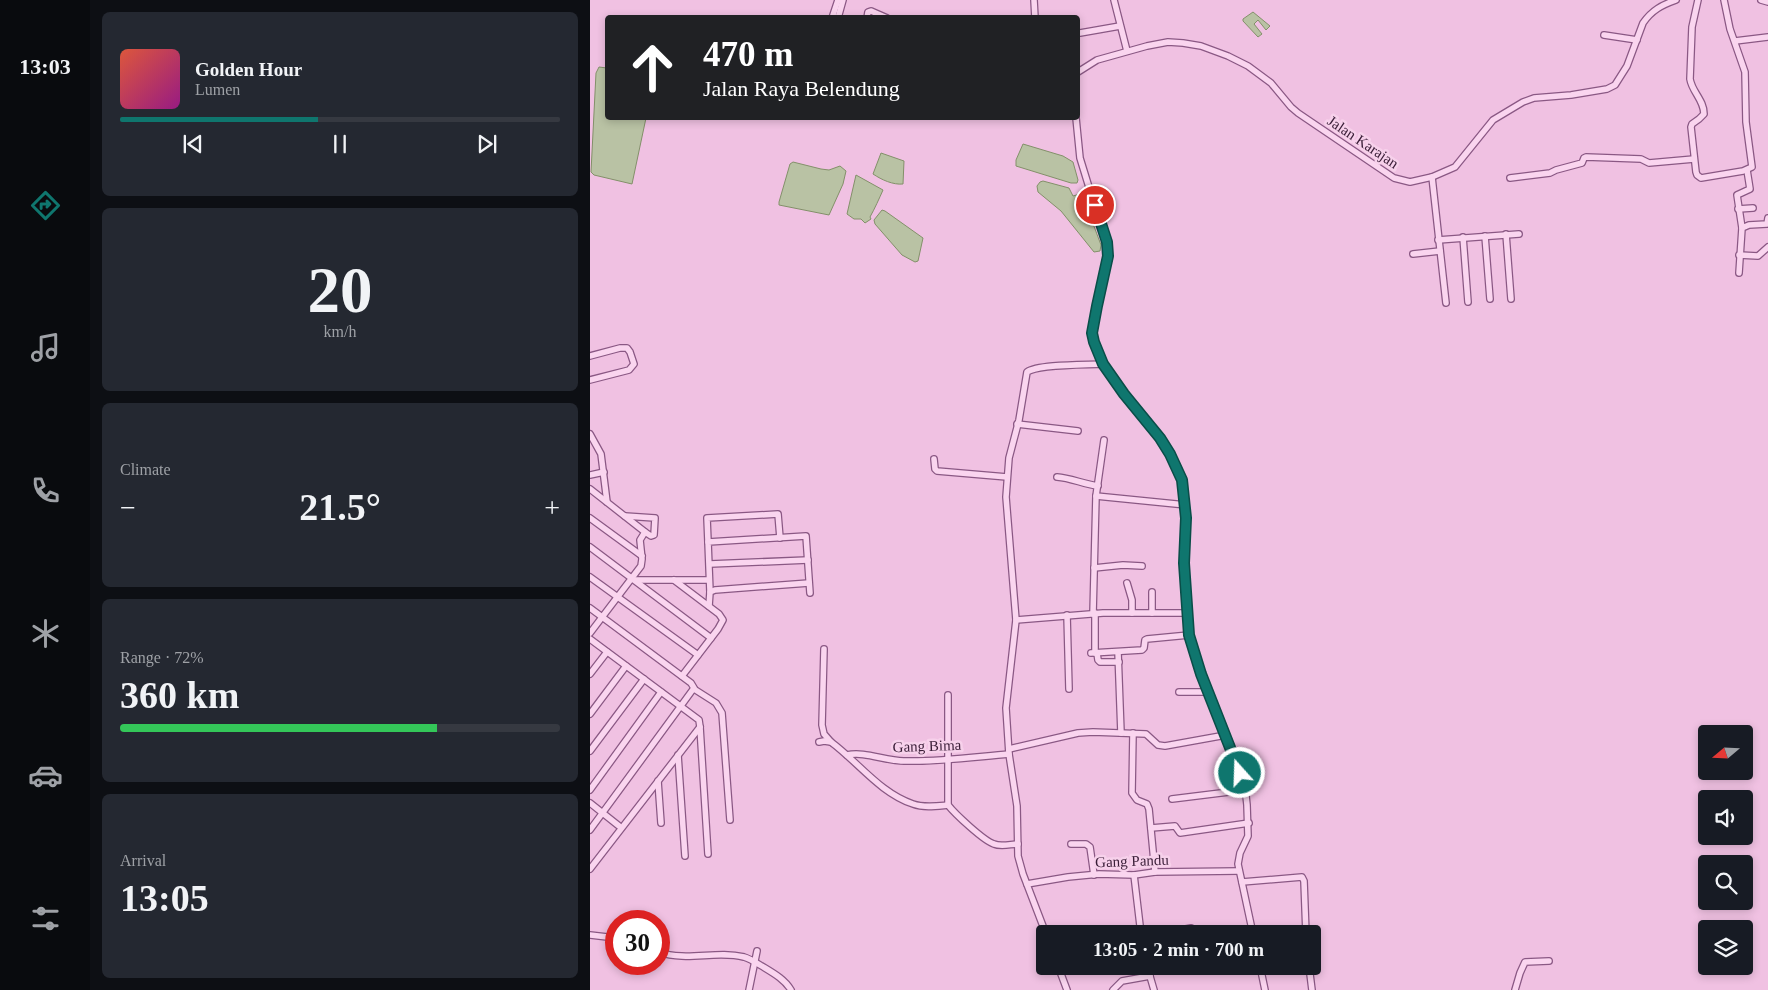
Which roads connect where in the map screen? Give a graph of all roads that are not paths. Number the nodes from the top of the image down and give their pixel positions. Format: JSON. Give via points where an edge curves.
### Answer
{"nodes":[{"id":1,"x":838,"y":0,"type":"edge"},
{"id":2,"x":843,"y":0,"type":"edge"},
{"id":3,"x":1034,"y":0,"type":"edge"},
{"id":4,"x":1114,"y":0,"type":"edge"},
{"id":5,"x":1676,"y":0,"type":"edge"},
{"id":6,"x":1698,"y":0,"type":"edge"},
{"id":7,"x":1724,"y":0,"type":"edge"},
{"id":8,"x":1761,"y":0,"type":"edge"},
{"id":9,"x":1768,"y":2,"type":"edge"},
{"id":10,"x":833,"y":15,"type":"edge"},
{"id":11,"x":839,"y":15,"type":"edge"},
{"id":12,"x":868,"y":15,"type":"edge"},
{"id":13,"x":880,"y":15,"type":"edge"},
{"id":14,"x":1035,"y":15,"type":"edge"},
{"id":15,"x":1120,"y":26,"type":"junction"},
{"id":16,"x":1080,"y":33,"type":"dead end"},
{"id":17,"x":1604,"y":35,"type":"dead end"},
{"id":18,"x":1768,"y":37,"type":"edge"},
{"id":19,"x":1637,"y":40,"type":"junction"},
{"id":20,"x":1735,"y":41,"type":"junction"},
{"id":21,"x":1127,"y":51,"type":"junction"},
{"id":22,"x":1080,"y":71,"type":"edge"},
{"id":23,"x":1076,"y":120,"type":"edge"},
{"id":24,"x":1694,"y":159,"type":"junction"},
{"id":25,"x":1747,"y":170,"type":"junction"},
{"id":26,"x":1432,"y":177,"type":"junction"},
{"id":27,"x":1510,"y":178,"type":"dead end"},
{"id":28,"x":1753,"y":208,"type":"dead end"},
{"id":29,"x":1738,"y":210,"type":"junction"},
{"id":30,"x":1768,"y":218,"type":"edge"},
{"id":31,"x":1742,"y":228,"type":"junction"},
{"id":32,"x":1506,"y":234,"type":"junction"},
{"id":33,"x":1519,"y":234,"type":"dead end"},
{"id":34,"x":1485,"y":236,"type":"junction"},
{"id":35,"x":1463,"y":237,"type":"junction"},
{"id":36,"x":1438,"y":240,"type":"junction"},
{"id":37,"x":1768,"y":248,"type":"edge"},
{"id":38,"x":1440,"y":250,"type":"junction"},
{"id":39,"x":1413,"y":254,"type":"dead end"},
{"id":40,"x":1739,"y":255,"type":"junction"},
{"id":41,"x":1738,"y":273,"type":"dead end"},
{"id":42,"x":1490,"y":299,"type":"dead end"},
{"id":43,"x":1511,"y":299,"type":"dead end"},
{"id":44,"x":1446,"y":302,"type":"dead end"},
{"id":45,"x":1468,"y":302,"type":"dead end"},
{"id":46,"x":590,"y":356,"type":"edge"},
{"id":47,"x":1103,"y":364,"type":"junction"},
{"id":48,"x":590,"y":380,"type":"edge"},
{"id":49,"x":1017,"y":424,"type":"junction"},
{"id":50,"x":1078,"y":431,"type":"dead end"},
{"id":51,"x":590,"y":434,"type":"edge"},
{"id":52,"x":1104,"y":440,"type":"dead end"},
{"id":53,"x":598,"y":449,"type":"junction"},
{"id":54,"x":590,"y":451,"type":"edge"},
{"id":55,"x":934,"y":459,"type":"dead end"},
{"id":56,"x":604,"y":472,"type":"junction"},
{"id":57,"x":590,"y":475,"type":"edge"},
{"id":58,"x":1007,"y":477,"type":"junction"},
{"id":59,"x":1056,"y":477,"type":"dead end"},
{"id":60,"x":1098,"y":486,"type":"junction"},
{"id":61,"x":590,"y":489,"type":"edge"},
{"id":62,"x":1096,"y":496,"type":"junction"},
{"id":63,"x":607,"y":502,"type":"junction"},
{"id":64,"x":1186,"y":505,"type":"junction"},
{"id":65,"x":625,"y":516,"type":"junction"},
{"id":66,"x":590,"y":518,"type":"edge"},
{"id":67,"x":645,"y":532,"type":"junction"},
{"id":68,"x":780,"y":538,"type":"junction"},
{"id":69,"x":708,"y":542,"type":"junction"},
{"id":70,"x":590,"y":547,"type":"edge"},
{"id":71,"x":642,"y":556,"type":"junction"},
{"id":72,"x":808,"y":560,"type":"junction"},
{"id":73,"x":710,"y":564,"type":"junction"},
{"id":74,"x":1142,"y":566,"type":"dead end"},
{"id":75,"x":1094,"y":568,"type":"junction"},
{"id":76,"x":590,"y":577,"type":"edge"},
{"id":77,"x":635,"y":579,"type":"junction"},
{"id":78,"x":674,"y":580,"type":"junction"},
{"id":79,"x":709,"y":580,"type":"junction"},
{"id":80,"x":809,"y":583,"type":"junction"},
{"id":81,"x":1127,"y":584,"type":"dead end"},
{"id":82,"x":710,"y":592,"type":"junction"},
{"id":83,"x":1152,"y":592,"type":"dead end"},
{"id":84,"x":810,"y":594,"type":"dead end"},
{"id":85,"x":617,"y":598,"type":"junction"},
{"id":86,"x":708,"y":606,"type":"junction"},
{"id":87,"x":590,"y":608,"type":"edge"},
{"id":88,"x":1094,"y":613,"type":"junction"},
{"id":89,"x":1132,"y":613,"type":"junction"},
{"id":90,"x":1152,"y":613,"type":"junction"},
{"id":91,"x":1188,"y":613,"type":"junction"},
{"id":92,"x":1067,"y":615,"type":"junction"},
{"id":93,"x":602,"y":617,"type":"junction"},
{"id":94,"x":1016,"y":620,"type":"junction"},
{"id":95,"x":590,"y":633,"type":"edge"},
{"id":96,"x":1189,"y":635,"type":"junction"},
{"id":97,"x":711,"y":638,"type":"junction"},
{"id":98,"x":590,"y":639,"type":"edge"},
{"id":99,"x":824,"y":649,"type":"dead end"},
{"id":100,"x":607,"y":652,"type":"junction"},
{"id":101,"x":1118,"y":652,"type":"junction"},
{"id":102,"x":1095,"y":653,"type":"junction"},
{"id":103,"x":698,"y":655,"type":"junction"},
{"id":104,"x":1119,"y":662,"type":"junction"},
{"id":105,"x":626,"y":666,"type":"junction"},
{"id":106,"x":590,"y":674,"type":"edge"},
{"id":107,"x":682,"y":676,"type":"junction"},
{"id":108,"x":644,"y":679,"type":"junction"},
{"id":109,"x":694,"y":689,"type":"junction"},
{"id":110,"x":1069,"y":689,"type":"dead end"},
{"id":111,"x":661,"y":692,"type":"junction"},
{"id":112,"x":1179,"y":692,"type":"dead end"},
{"id":113,"x":1209,"y":692,"type":"junction"},
{"id":114,"x":948,"y":695,"type":"dead end"},
{"id":115,"x":681,"y":707,"type":"junction"},
{"id":116,"x":590,"y":714,"type":"edge"},
{"id":117,"x":700,"y":727,"type":"junction"},
{"id":118,"x":1121,"y":733,"type":"junction"},
{"id":119,"x":1133,"y":733,"type":"junction"},
{"id":120,"x":1226,"y":735,"type":"junction"},
{"id":121,"x":819,"y":742,"type":"dead end"},
{"id":122,"x":831,"y":742,"type":"junction"},
{"id":123,"x":590,"y":751,"type":"edge"},
{"id":124,"x":1009,"y":752,"type":"junction"},
{"id":125,"x":678,"y":755,"type":"junction"},
{"id":126,"x":847,"y":755,"type":"junction"},
{"id":127,"x":947,"y":759,"type":"junction"},
{"id":128,"x":658,"y":781,"type":"junction"},
{"id":129,"x":590,"y":790,"type":"edge"},
{"id":130,"x":1245,"y":790,"type":"junction"},
{"id":131,"x":1172,"y":799,"type":"dead end"},
{"id":132,"x":590,"y":803,"type":"edge"},
{"id":133,"x":948,"y":805,"type":"junction"},
{"id":134,"x":603,"y":813,"type":"junction"},
{"id":135,"x":730,"y":820,"type":"dead end"},
{"id":136,"x":660,"y":823,"type":"dead end"},
{"id":137,"x":1249,"y":823,"type":"junction"},
{"id":138,"x":619,"y":826,"type":"dead end"},
{"id":139,"x":1151,"y":828,"type":"junction"},
{"id":140,"x":590,"y":830,"type":"edge"},
{"id":141,"x":1018,"y":844,"type":"junction"},
{"id":142,"x":1071,"y":844,"type":"dead end"},
{"id":143,"x":708,"y":854,"type":"dead end"},
{"id":144,"x":685,"y":856,"type":"dead end"},
{"id":145,"x":590,"y":869,"type":"edge"},
{"id":146,"x":1155,"y":872,"type":"junction"},
{"id":147,"x":1239,"y":872,"type":"junction"},
{"id":148,"x":1094,"y":875,"type":"junction"},
{"id":149,"x":1134,"y":875,"type":"junction"},
{"id":150,"x":1242,"y":882,"type":"junction"},
{"id":151,"x":1027,"y":884,"type":"junction"},
{"id":152,"x":1043,"y":925,"type":"edge"},
{"id":153,"x":1140,"y":925,"type":"edge"},
{"id":154,"x":1251,"y":925,"type":"edge"},
{"id":155,"x":1306,"y":925,"type":"edge"},
{"id":156,"x":590,"y":934,"type":"edge"},
{"id":157,"x":605,"y":936,"type":"edge"},
{"id":158,"x":757,"y":951,"type":"dead end"},
{"id":159,"x":670,"y":955,"type":"edge"},
{"id":160,"x":754,"y":962,"type":"junction"},
{"id":161,"x":1548,"y":962,"type":"dead end"},
{"id":162,"x":1061,"y":975,"type":"edge"},
{"id":163,"x":1262,"y":975,"type":"edge"},
{"id":164,"x":1310,"y":975,"type":"edge"},
{"id":165,"x":1150,"y":976,"type":"joint"},
{"id":166,"x":749,"y":990,"type":"edge"},
{"id":167,"x":791,"y":990,"type":"edge"},
{"id":168,"x":1066,"y":990,"type":"edge"},
{"id":169,"x":1112,"y":990,"type":"edge"},
{"id":170,"x":1154,"y":990,"type":"edge"},
{"id":171,"x":1264,"y":990,"type":"edge"},
{"id":172,"x":1312,"y":990,"type":"edge"},
{"id":173,"x":1515,"y":990,"type":"edge"}],
"edges":[{"from":1,"to":10,"type":"street"},
{"from":2,"to":11,"type":"street"},
{"from":3,"to":14,"type":"street"},
{"from":4,"to":15,"type":"street"},
{"from":5,"to":19,"type":"street","name":"Jalan Karajan","via":[[1659,6],[1651,13]]},
{"from":6,"to":24,"type":"street","via":[[1692,27],[1690,79],[1703,104],[1704,114],[1691,127]]},
{"from":7,"to":20,"type":"street"},
{"from":8,"to":9,"type":"street"},
{"from":12,"to":13,"type":"street","via":[[871,11]]},
{"from":15,"to":16,"type":"street"},
{"from":15,"to":21,"type":"street"},
{"from":17,"to":19,"type":"street"},
{"from":18,"to":20,"type":"street"},
{"from":19,"to":26,"type":"street","name":"Jalan Karajan","via":[[1615,85],[1523,102],[1493,120],[1455,167]]},
{"from":20,"to":25,"type":"street","via":[[1747,81],[1746,122],[1752,159],[1752,167]]},
{"from":21,"to":22,"type":"street","name":"Jalan Karajan","via":[[1097,60]]},
{"from":21,"to":26,"type":"street","name":"Jalan Karajan","via":[[1168,42],[1201,46],[1228,56],[1263,76],[1298,113],[1394,178],[1410,182]]},
{"from":23,"to":47,"type":"street","via":[[1080,158],[1108,249],[1092,333]]},
{"from":24,"to":25,"type":"street","via":[[1697,175],[1701,178]]},
{"from":24,"to":27,"type":"street","via":[[1649,163],[1641,159],[1586,157],[1582,163],[1548,174]]},
{"from":25,"to":29,"type":"street","via":[[1750,189],[1737,195]]},
{"from":26,"to":36,"type":"street"},
{"from":28,"to":29,"type":"street"},
{"from":29,"to":31,"type":"street"},
{"from":30,"to":31,"type":"street","via":[[1766,224]]},
{"from":31,"to":40,"type":"street"},
{"from":32,"to":33,"type":"street"},
{"from":32,"to":34,"type":"street"},
{"from":32,"to":43,"type":"street"},
{"from":34,"to":35,"type":"street"},
{"from":34,"to":42,"type":"street"},
{"from":35,"to":36,"type":"street"},
{"from":35,"to":45,"type":"street"},
{"from":36,"to":38,"type":"street"},
{"from":37,"to":40,"type":"street","via":[[1758,256]]},
{"from":38,"to":39,"type":"street"},
{"from":38,"to":44,"type":"street"},
{"from":40,"to":41,"type":"street"},
{"from":46,"to":48,"type":"street","via":[[627,348],[634,364],[628,370]]},
{"from":47,"to":49,"type":"street","via":[[1028,370]]},
{"from":47,"to":64,"type":"street","via":[[1170,454],[1182,480]]},
{"from":49,"to":50,"type":"street"},
{"from":49,"to":58,"type":"street"},
{"from":51,"to":53,"type":"street"},
{"from":52,"to":60,"type":"street"},
{"from":53,"to":54,"type":"street"},
{"from":53,"to":56,"type":"street"},
{"from":55,"to":58,"type":"street","via":[[937,471]]},
{"from":56,"to":57,"type":"street"},
{"from":56,"to":63,"type":"street"},
{"from":58,"to":94,"type":"street"},
{"from":59,"to":60,"type":"street"},
{"from":60,"to":62,"type":"street"},
{"from":61,"to":63,"type":"street"},
{"from":62,"to":64,"type":"street"},
{"from":62,"to":75,"type":"street"},
{"from":63,"to":65,"type":"street"},
{"from":64,"to":91,"type":"street","via":[[1184,563]]},
{"from":65,"to":67,"type":"street"},
{"from":65,"to":67,"type":"street","via":[[658,518],[654,535]]},
{"from":66,"to":71,"type":"street"},
{"from":67,"to":71,"type":"street","via":[[640,540]]},
{"from":68,"to":69,"type":"street"},
{"from":68,"to":69,"type":"street","via":[[778,514],[707,518]]},
{"from":68,"to":72,"type":"street","via":[[806,536]]},
{"from":69,"to":73,"type":"street"},
{"from":70,"to":77,"type":"street"},
{"from":71,"to":77,"type":"street"},
{"from":72,"to":73,"type":"street"},
{"from":72,"to":80,"type":"street"},
{"from":73,"to":79,"type":"street"},
{"from":74,"to":75,"type":"street"},
{"from":75,"to":88,"type":"street"},
{"from":76,"to":85,"type":"street"},
{"from":77,"to":78,"type":"street"},
{"from":77,"to":85,"type":"street"},
{"from":77,"to":97,"type":"street"},
{"from":78,"to":79,"type":"street"},
{"from":78,"to":86,"type":"street"},
{"from":79,"to":82,"type":"street"},
{"from":80,"to":82,"type":"street"},
{"from":80,"to":84,"type":"street"},
{"from":81,"to":89,"type":"street"},
{"from":82,"to":86,"type":"street"},
{"from":83,"to":90,"type":"street"},
{"from":85,"to":93,"type":"street"},
{"from":85,"to":103,"type":"street"},
{"from":86,"to":97,"type":"street","via":[[723,620]]},
{"from":87,"to":93,"type":"street"},
{"from":88,"to":89,"type":"street"},
{"from":88,"to":92,"type":"street"},
{"from":88,"to":102,"type":"street"},
{"from":89,"to":90,"type":"street"},
{"from":90,"to":91,"type":"street"},
{"from":91,"to":96,"type":"street"},
{"from":92,"to":94,"type":"street"},
{"from":92,"to":110,"type":"street"},
{"from":93,"to":95,"type":"street"},
{"from":93,"to":107,"type":"street"},
{"from":94,"to":124,"type":"street","via":[[1006,708]]},
{"from":96,"to":101,"type":"street","via":[[1153,638],[1145,640],[1144,650]]},
{"from":96,"to":113,"type":"street"},
{"from":97,"to":103,"type":"street"},
{"from":98,"to":100,"type":"street"},
{"from":99,"to":122,"type":"street","via":[[822,724],[824,734]]},
{"from":100,"to":105,"type":"street"},
{"from":100,"to":106,"type":"street"},
{"from":101,"to":102,"type":"street"},
{"from":101,"to":104,"type":"street"},
{"from":102,"to":104,"type":"street","via":[[1100,662]]},
{"from":103,"to":107,"type":"street"},
{"from":104,"to":118,"type":"street"},
{"from":105,"to":108,"type":"street"},
{"from":105,"to":116,"type":"street"},
{"from":107,"to":109,"type":"street"},
{"from":108,"to":111,"type":"street"},
{"from":108,"to":123,"type":"street"},
{"from":109,"to":115,"type":"street"},
{"from":109,"to":135,"type":"street","via":[[716,702],[722,714]]},
{"from":111,"to":115,"type":"street"},
{"from":111,"to":129,"type":"street"},
{"from":112,"to":113,"type":"street"},
{"from":113,"to":120,"type":"street"},
{"from":114,"to":127,"type":"street"},
{"from":115,"to":117,"type":"street","via":[[699,720]]},
{"from":115,"to":134,"type":"street"},
{"from":117,"to":125,"type":"street"},
{"from":117,"to":143,"type":"street"},
{"from":118,"to":119,"type":"street","name":"Gang Bima"},
{"from":118,"to":124,"type":"street","name":"Gang Bima","via":[[1064,735]]},
{"from":119,"to":120,"type":"street","via":[[1146,734],[1158,745],[1165,746]]},
{"from":119,"to":139,"type":"street","via":[[1132,793],[1134,798],[1148,806]]},
{"from":120,"to":130,"type":"street"},
{"from":121,"to":122,"type":"street"},
{"from":122,"to":126,"type":"street"},
{"from":124,"to":127,"type":"street","name":"Gang Bima"},
{"from":124,"to":141,"type":"street","via":[[1017,806]]},
{"from":125,"to":128,"type":"street"},
{"from":125,"to":144,"type":"street"},
{"from":126,"to":127,"type":"street","name":"Gang Bima","via":[[895,761]]},
{"from":126,"to":133,"type":"street","via":[[887,790],[907,801],[922,806]]},
{"from":127,"to":133,"type":"street"},
{"from":128,"to":136,"type":"street"},
{"from":128,"to":145,"type":"street"},
{"from":130,"to":131,"type":"street"},
{"from":130,"to":137,"type":"street"},
{"from":132,"to":134,"type":"street"},
{"from":133,"to":141,"type":"street","via":[[993,844]]},
{"from":134,"to":138,"type":"street"},
{"from":134,"to":140,"type":"street"},
{"from":137,"to":139,"type":"street","via":[[1181,832],[1175,826]]},
{"from":137,"to":147,"type":"street","via":[[1248,840],[1238,858]]},
{"from":139,"to":146,"type":"street"},
{"from":141,"to":151,"type":"street","via":[[1019,862]]},
{"from":142,"to":148,"type":"street","via":[[1090,847]]},
{"from":146,"to":147,"type":"street","name":"Gang Pandu"},
{"from":146,"to":149,"type":"street","name":"Gang Pandu"},
{"from":147,"to":150,"type":"street"},
{"from":148,"to":149,"type":"street","name":"Gang Pandu"},
{"from":148,"to":151,"type":"street","name":"Gang Pandu"},
{"from":149,"to":153,"type":"street"},
{"from":150,"to":154,"type":"street"},
{"from":150,"to":155,"type":"street","via":[[1302,877]]},
{"from":151,"to":152,"type":"street"},
{"from":156,"to":157,"type":"street"},
{"from":158,"to":160,"type":"street"},
{"from":159,"to":160,"type":"street","via":[[734,956]]},
{"from":160,"to":166,"type":"street"},
{"from":160,"to":167,"type":"street","via":[[783,980]]},
{"from":161,"to":173,"type":"street","via":[[1525,962]]},
{"from":162,"to":168,"type":"street"},
{"from":163,"to":171,"type":"street"},
{"from":164,"to":172,"type":"street"},
{"from":165,"to":169,"type":"street","via":[[1122,981]]},
{"from":165,"to":170,"type":"street"}]}
